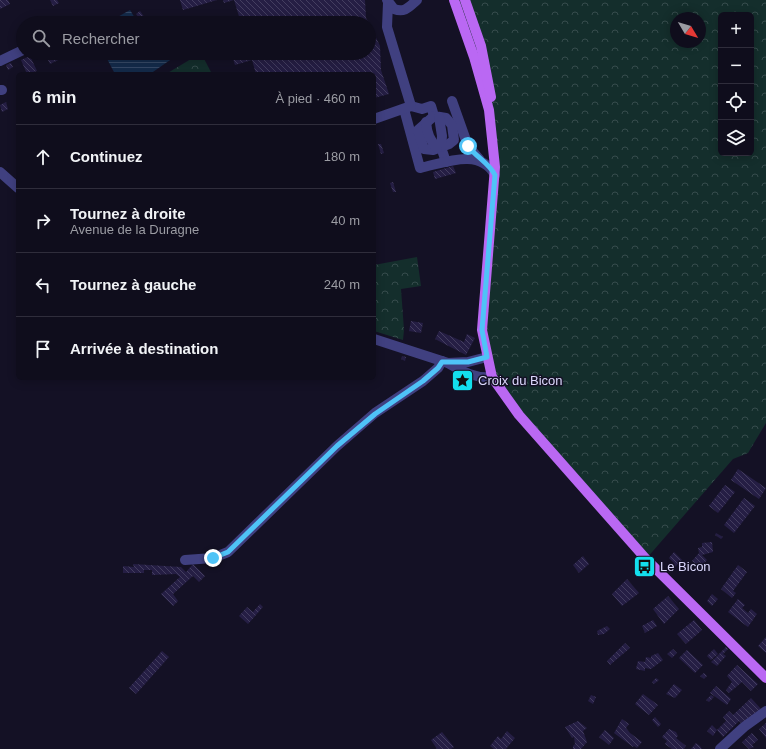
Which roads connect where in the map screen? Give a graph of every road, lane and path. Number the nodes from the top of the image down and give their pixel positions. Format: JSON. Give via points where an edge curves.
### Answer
{"nodes":[{"id":1,"x":454,"y":0,"type":"edge"},
{"id":2,"x":464,"y":0,"type":"edge"},
{"id":3,"x":415,"y":1,"type":"edge"},
{"id":4,"x":387,"y":2,"type":"edge"},
{"id":5,"x":398,"y":11,"type":"junction"},
{"id":6,"x":387,"y":27,"type":"junction"},
{"id":7,"x":16,"y":53,"type":"edge"},
{"id":8,"x":0,"y":61,"type":"edge"},
{"id":9,"x":452,"y":100,"type":"dead end"},
{"id":10,"x":407,"y":107,"type":"junction"},
{"id":11,"x":376,"y":118,"type":"edge"},
{"id":12,"x":433,"y":118,"type":"junction"},
{"id":13,"x":439,"y":147,"type":"junction"},
{"id":14,"x":480,"y":160,"type":"junction"},
{"id":15,"x":446,"y":162,"type":"junction"},
{"id":16,"x":495,"y":162,"type":"junction"},
{"id":17,"x":0,"y":172,"type":"edge"},
{"id":18,"x":495,"y":175,"type":"junction"},
{"id":19,"x":16,"y":186,"type":"edge"},
{"id":20,"x":376,"y":340,"type":"edge"},
{"id":21,"x":487,"y":357,"type":"junction"},
{"id":22,"x":445,"y":362,"type":"junction"},
{"id":23,"x":492,"y":377,"type":"junction"},
{"id":24,"x":185,"y":560,"type":"dead end"},
{"id":25,"x":765,"y":674,"type":"edge"},
{"id":26,"x":766,"y":711,"type":"edge"},
{"id":27,"x":720,"y":749,"type":"edge"}],
"edges":[{"from":1,"to":16,"type":"main road","via":[[490,110]]},
{"from":2,"to":16,"type":"main road","via":[[487,69],[496,132]]},
{"from":3,"to":5,"type":"street","via":[[408,9]]},
{"from":4,"to":5,"type":"street"},
{"from":4,"to":6,"type":"street"},
{"from":5,"to":6,"type":"street","via":[[392,15]]},
{"from":6,"to":10,"type":"street"},
{"from":7,"to":8,"type":"street"},
{"from":9,"to":14,"type":"street","via":[[468,146]]},
{"from":10,"to":11,"type":"street"},
{"from":10,"to":12,"type":"street","via":[[422,109]]},
{"from":10,"to":15,"type":"street","via":[[420,168]]},
{"from":12,"to":13,"type":"street","via":[[442,136]]},
{"from":12,"to":13,"type":"street","via":[[426,131],[430,140]]},
{"from":13,"to":15,"type":"street"},
{"from":14,"to":15,"type":"street","via":[[462,158]]},
{"from":14,"to":18,"type":"street","via":[[491,167]]},
{"from":16,"to":18,"type":"main road"},
{"from":17,"to":19,"type":"street"},
{"from":18,"to":21,"type":"main road","via":[[482,330]]},
{"from":20,"to":22,"type":"street"},
{"from":21,"to":22,"type":"street","via":[[468,362]]},
{"from":21,"to":23,"type":"main road"},
{"from":22,"to":23,"type":"street","via":[[465,373],[485,378]]},
{"from":22,"to":24,"type":"street","via":[[337,446],[228,552],[213,558]]},
{"from":23,"to":25,"type":"main road","via":[[519,415],[646,559],[690,605]]},
{"from":26,"to":27,"type":"street"}]}
